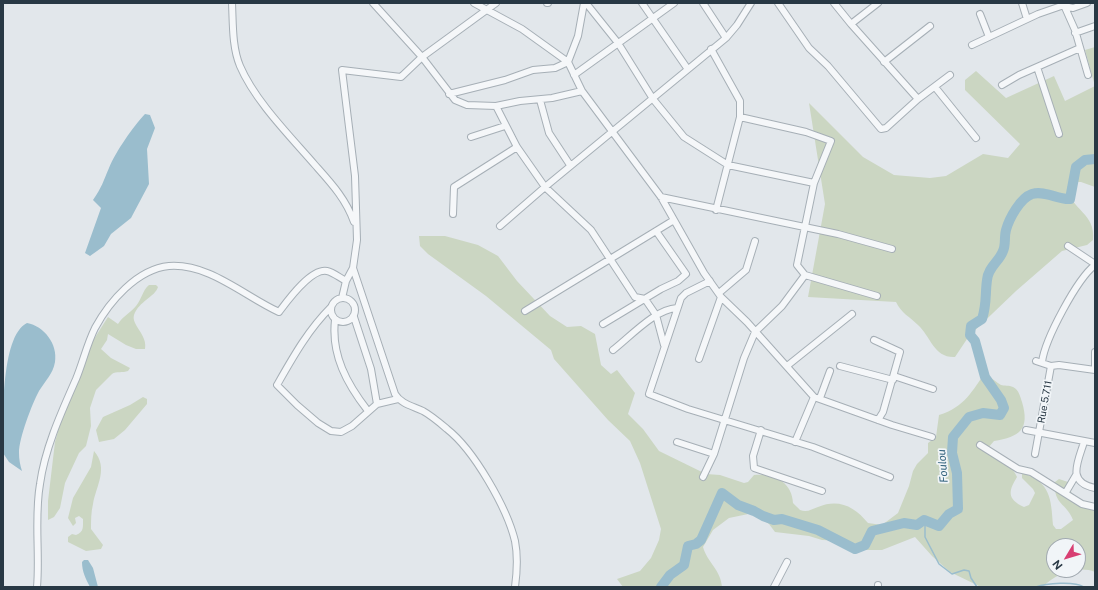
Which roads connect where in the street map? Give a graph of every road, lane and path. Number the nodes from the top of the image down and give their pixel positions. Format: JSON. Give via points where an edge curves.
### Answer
{"nodes":[{"id":1,"x":232,"y":3,"type":"edge"},
{"id":2,"x":373,"y":3,"type":"edge"},
{"id":3,"x":474,"y":3,"type":"edge"},
{"id":4,"x":496,"y":3,"type":"edge"},
{"id":5,"x":585,"y":3,"type":"edge"},
{"id":6,"x":642,"y":3,"type":"edge"},
{"id":7,"x":674,"y":3,"type":"edge"},
{"id":8,"x":703,"y":3,"type":"edge"},
{"id":9,"x":751,"y":3,"type":"edge"},
{"id":10,"x":778,"y":3,"type":"edge"},
{"id":11,"x":834,"y":3,"type":"edge"},
{"id":12,"x":878,"y":3,"type":"edge"},
{"id":13,"x":1022,"y":3,"type":"edge"},
{"id":14,"x":1087,"y":3,"type":"edge"},
{"id":15,"x":1064,"y":5,"type":"edge"},
{"id":16,"x":486,"y":10,"type":"junction"},
{"id":17,"x":980,"y":14,"type":"dead end"},
{"id":18,"x":652,"y":18,"type":"junction"},
{"id":19,"x":1027,"y":19,"type":"junction"},
{"id":20,"x":851,"y":24,"type":"junction"},
{"id":21,"x":930,"y":26,"type":"dead end"},
{"id":22,"x":1095,"y":26,"type":"edge"},
{"id":23,"x":1075,"y":33,"type":"junction"},
{"id":24,"x":990,"y":37,"type":"junction"},
{"id":25,"x":726,"y":38,"type":"junction"},
{"id":26,"x":618,"y":43,"type":"junction"},
{"id":27,"x":972,"y":45,"type":"dead end"},
{"id":28,"x":1080,"y":48,"type":"junction"},
{"id":29,"x":711,"y":49,"type":"junction"},
{"id":30,"x":422,"y":56,"type":"junction"},
{"id":31,"x":568,"y":62,"type":"junction"},
{"id":32,"x":884,"y":62,"type":"junction"},
{"id":33,"x":1037,"y":67,"type":"junction"},
{"id":34,"x":687,"y":68,"type":"junction"},
{"id":35,"x":574,"y":75,"type":"junction"},
{"id":36,"x":950,"y":75,"type":"dead end"},
{"id":37,"x":1088,"y":75,"type":"dead end"},
{"id":38,"x":1002,"y":85,"type":"dead end"},
{"id":39,"x":935,"y":87,"type":"junction"},
{"id":40,"x":582,"y":91,"type":"junction"},
{"id":41,"x":449,"y":94,"type":"junction"},
{"id":42,"x":653,"y":99,"type":"junction"},
{"id":43,"x":540,"y":100,"type":"junction"},
{"id":44,"x":918,"y":100,"type":"junction"},
{"id":45,"x":496,"y":106,"type":"junction"},
{"id":46,"x":740,"y":117,"type":"junction"},
{"id":47,"x":505,"y":126,"type":"junction"},
{"id":48,"x":612,"y":132,"type":"junction"},
{"id":49,"x":1059,"y":134,"type":"dead end"},
{"id":50,"x":471,"y":137,"type":"dead end"},
{"id":51,"x":976,"y":138,"type":"dead end"},
{"id":52,"x":517,"y":147,"type":"junction"},
{"id":53,"x":570,"y":165,"type":"junction"},
{"id":54,"x":728,"y":165,"type":"junction"},
{"id":55,"x":814,"y":183,"type":"junction"},
{"id":56,"x":545,"y":187,"type":"junction"},
{"id":57,"x":661,"y":197,"type":"junction"},
{"id":58,"x":716,"y":210,"type":"junction"},
{"id":59,"x":453,"y":214,"type":"dead end"},
{"id":60,"x":674,"y":220,"type":"junction"},
{"id":61,"x":500,"y":226,"type":"dead end"},
{"id":62,"x":356,"y":228,"type":"junction"},
{"id":63,"x":805,"y":228,"type":"junction"},
{"id":64,"x":656,"y":231,"type":"junction"},
{"id":65,"x":754,"y":241,"type":"dead end"},
{"id":66,"x":1068,"y":246,"type":"dead end"},
{"id":67,"x":892,"y":249,"type":"dead end"},
{"id":68,"x":609,"y":259,"type":"junction"},
{"id":69,"x":1095,"y":264,"type":"edge"},
{"id":70,"x":353,"y":268,"type":"junction"},
{"id":71,"x":805,"y":275,"type":"junction"},
{"id":72,"x":346,"y":281,"type":"junction"},
{"id":73,"x":710,"y":281,"type":"junction"},
{"id":74,"x":720,"y":295,"type":"junction"},
{"id":75,"x":877,"y":296,"type":"dead end"},
{"id":76,"x":342,"y":298,"type":"junction"},
{"id":77,"x":645,"y":299,"type":"junction"},
{"id":78,"x":331,"y":306,"type":"junction"},
{"id":79,"x":677,"y":308,"type":"junction"},
{"id":80,"x":525,"y":310,"type":"dead end"},
{"id":81,"x":852,"y":314,"type":"dead end"},
{"id":82,"x":656,"y":315,"type":"junction"},
{"id":83,"x":354,"y":316,"type":"junction"},
{"id":84,"x":335,"y":320,"type":"junction"},
{"id":85,"x":603,"y":324,"type":"dead end"},
{"id":86,"x":755,"y":332,"type":"junction"},
{"id":87,"x":874,"y":340,"type":"dead end"},
{"id":88,"x":664,"y":345,"type":"junction"},
{"id":89,"x":613,"y":350,"type":"dead end"},
{"id":90,"x":1095,"y":352,"type":"edge"},
{"id":91,"x":699,"y":358,"type":"dead end"},
{"id":92,"x":787,"y":366,"type":"junction"},
{"id":93,"x":840,"y":366,"type":"dead end"},
{"id":94,"x":1051,"y":366,"type":"junction"},
{"id":95,"x":1095,"y":366,"type":"edge"},
{"id":96,"x":1095,"y":370,"type":"edge"},
{"id":97,"x":830,"y":371,"type":"dead end"},
{"id":98,"x":894,"y":378,"type":"junction"},
{"id":99,"x":933,"y":389,"type":"dead end"},
{"id":100,"x":817,"y":398,"type":"junction"},
{"id":101,"x":398,"y":399,"type":"junction"},
{"id":102,"x":377,"y":404,"type":"junction"},
{"id":103,"x":368,"y":411,"type":"junction"},
{"id":104,"x":725,"y":419,"type":"junction"},
{"id":105,"x":878,"y":420,"type":"junction"},
{"id":106,"x":761,"y":430,"type":"junction"},
{"id":107,"x":1026,"y":430,"type":"dead end"},
{"id":108,"x":1040,"y":433,"type":"junction"},
{"id":109,"x":932,"y":437,"type":"dead end"},
{"id":110,"x":677,"y":442,"type":"dead end"},
{"id":111,"x":795,"y":442,"type":"junction"},
{"id":112,"x":1084,"y":442,"type":"junction"},
{"id":113,"x":1095,"y":443,"type":"edge"},
{"id":114,"x":980,"y":445,"type":"dead end"},
{"id":115,"x":714,"y":454,"type":"junction"},
{"id":116,"x":1035,"y":454,"type":"dead end"},
{"id":117,"x":1076,"y":475,"type":"junction"},
{"id":118,"x":703,"y":477,"type":"dead end"},
{"id":119,"x":890,"y":477,"type":"dead end"},
{"id":120,"x":1095,"y":488,"type":"edge"},
{"id":121,"x":822,"y":491,"type":"dead end"},
{"id":122,"x":1066,"y":492,"type":"junction"},
{"id":123,"x":1095,"y":507,"type":"edge"},
{"id":124,"x":787,"y":562,"type":"dead end"},
{"id":125,"x":37,"y":587,"type":"edge"},
{"id":126,"x":515,"y":587,"type":"edge"},
{"id":127,"x":774,"y":587,"type":"edge"}],
"edges":[{"from":1,"to":62,"type":"street","via":[[238,59],[250,85],[344,199]]},
{"from":2,"to":30,"type":"street"},
{"from":3,"to":16,"type":"street"},
{"from":4,"to":16,"type":"street"},
{"from":5,"to":26,"type":"street"},
{"from":5,"to":31,"type":"street","via":[[578,36]]},
{"from":6,"to":18,"type":"street"},
{"from":7,"to":18,"type":"street"},
{"from":8,"to":25,"type":"street"},
{"from":9,"to":25,"type":"street"},
{"from":10,"to":44,"type":"street","via":[[810,48],[881,129],[886,128]]},
{"from":11,"to":20,"type":"street"},
{"from":12,"to":20,"type":"street"},
{"from":13,"to":19,"type":"street"},
{"from":14,"to":15,"type":"street","via":[[1073,8]]},
{"from":15,"to":19,"type":"street"},
{"from":15,"to":23,"type":"street"},
{"from":16,"to":30,"type":"street"},
{"from":16,"to":31,"type":"street","via":[[522,29]]},
{"from":17,"to":24,"type":"street"},
{"from":18,"to":26,"type":"street"},
{"from":18,"to":34,"type":"street"},
{"from":19,"to":24,"type":"street"},
{"from":20,"to":32,"type":"street"},
{"from":21,"to":32,"type":"street"},
{"from":22,"to":23,"type":"street"},
{"from":23,"to":28,"type":"street"},
{"from":24,"to":27,"type":"street"},
{"from":25,"to":29,"type":"street"},
{"from":26,"to":35,"type":"street"},
{"from":26,"to":42,"type":"street"},
{"from":28,"to":33,"type":"street"},
{"from":28,"to":37,"type":"street"},
{"from":29,"to":34,"type":"street"},
{"from":29,"to":46,"type":"street","via":[[740,101]]},
{"from":30,"to":41,"type":"street"},
{"from":30,"to":62,"type":"street","via":[[401,77],[342,70],[356,176]]},
{"from":31,"to":35,"type":"street"},
{"from":31,"to":41,"type":"street","via":[[554,68],[533,70]]},
{"from":32,"to":44,"type":"street"},
{"from":33,"to":38,"type":"street"},
{"from":33,"to":49,"type":"street"},
{"from":34,"to":42,"type":"street"},
{"from":35,"to":40,"type":"street"},
{"from":36,"to":39,"type":"street"},
{"from":39,"to":44,"type":"street"},
{"from":39,"to":51,"type":"street"},
{"from":40,"to":43,"type":"street"},
{"from":40,"to":48,"type":"street"},
{"from":41,"to":45,"type":"street","via":[[467,105]]},
{"from":42,"to":48,"type":"street"},
{"from":42,"to":54,"type":"street","via":[[684,137]]},
{"from":43,"to":45,"type":"street"},
{"from":43,"to":53,"type":"street","via":[[549,133]]},
{"from":45,"to":47,"type":"street"},
{"from":46,"to":54,"type":"street"},
{"from":46,"to":55,"type":"street","via":[[806,132],[831,142]]},
{"from":47,"to":50,"type":"street"},
{"from":47,"to":52,"type":"street"},
{"from":48,"to":53,"type":"street"},
{"from":48,"to":57,"type":"street"},
{"from":52,"to":56,"type":"street"},
{"from":52,"to":59,"type":"street","via":[[454,187]]},
{"from":53,"to":56,"type":"street"},
{"from":54,"to":55,"type":"street"},
{"from":54,"to":58,"type":"street"},
{"from":55,"to":63,"type":"street"},
{"from":56,"to":61,"type":"street"},
{"from":56,"to":68,"type":"street","via":[[584,222]]},
{"from":57,"to":58,"type":"street"},
{"from":57,"to":60,"type":"street"},
{"from":58,"to":63,"type":"street"},
{"from":60,"to":64,"type":"street"},
{"from":60,"to":73,"type":"street"},
{"from":62,"to":70,"type":"street"},
{"from":63,"to":67,"type":"street"},
{"from":63,"to":71,"type":"street","via":[[797,264]]},
{"from":64,"to":68,"type":"street"},
{"from":64,"to":77,"type":"street","via":[[686,274]]},
{"from":65,"to":74,"type":"street","via":[[746,270]]},
{"from":66,"to":69,"type":"street"},
{"from":68,"to":77,"type":"street","via":[[635,297]]},
{"from":68,"to":80,"type":"street"},
{"from":69,"to":94,"type":"street","via":[[1080,282],[1045,347],[1039,361]]},
{"from":70,"to":72,"type":"street"},
{"from":70,"to":101,"type":"street","via":[[380,353]]},
{"from":71,"to":75,"type":"street"},
{"from":71,"to":86,"type":"street","via":[[782,306]]},
{"from":72,"to":76,"type":"street"},
{"from":72,"to":125,"type":"street","via":[[328,271],[318,271],[296,290],[279,312],[209,274],[180,266],[152,270],[121,293],[95,329],[50,441],[39,485]]},
{"from":73,"to":74,"type":"street"},
{"from":73,"to":79,"type":"street","via":[[686,293]]},
{"from":74,"to":86,"type":"street"},
{"from":74,"to":91,"type":"street"},
{"from":76,"to":78,"type":"street","via":[[333,302]]},
{"from":76,"to":83,"type":"street","via":[[353,304]]},
{"from":77,"to":82,"type":"street"},
{"from":77,"to":85,"type":"street"},
{"from":78,"to":84,"type":"street","via":[[331,314]]},
{"from":78,"to":103,"type":"street","via":[[304,339],[277,385],[318,423],[331,431],[341,432],[352,426]]},
{"from":79,"to":82,"type":"street","via":[[669,308]]},
{"from":79,"to":88,"type":"street"},
{"from":81,"to":92,"type":"street"},
{"from":82,"to":88,"type":"street"},
{"from":82,"to":89,"type":"street"},
{"from":83,"to":84,"type":"street","via":[[345,323]]},
{"from":83,"to":102,"type":"street","via":[[371,369]]},
{"from":84,"to":103,"type":"street","via":[[334,340],[339,362],[354,394]]},
{"from":86,"to":92,"type":"street"},
{"from":86,"to":104,"type":"street"},
{"from":87,"to":98,"type":"street","via":[[900,352]]},
{"from":88,"to":104,"type":"street","via":[[649,394],[688,409]]},
{"from":90,"to":95,"type":"street"},
{"from":92,"to":100,"type":"street"},
{"from":93,"to":98,"type":"street"},
{"from":94,"to":96,"type":"street","name":"Rue 5.711"},
{"from":94,"to":108,"type":"street","name":"Rue 5.711"},
{"from":97,"to":100,"type":"street"},
{"from":98,"to":99,"type":"street"},
{"from":98,"to":105,"type":"street"},
{"from":100,"to":105,"type":"street"},
{"from":100,"to":111,"type":"street"},
{"from":101,"to":102,"type":"street"},
{"from":101,"to":126,"type":"street","via":[[424,412],[454,434],[477,463],[508,522],[515,542]]},
{"from":102,"to":103,"type":"street"},
{"from":104,"to":106,"type":"street"},
{"from":104,"to":115,"type":"street"},
{"from":105,"to":109,"type":"street"},
{"from":106,"to":111,"type":"street"},
{"from":106,"to":121,"type":"street","via":[[753,456],[754,468]]},
{"from":107,"to":108,"type":"street"},
{"from":108,"to":112,"type":"street"},
{"from":108,"to":116,"type":"street","name":"Rue 5.711"},
{"from":110,"to":115,"type":"street"},
{"from":111,"to":119,"type":"street"},
{"from":112,"to":113,"type":"street"},
{"from":112,"to":117,"type":"street"},
{"from":114,"to":122,"type":"street","via":[[1018,470],[1031,472]]},
{"from":115,"to":118,"type":"street"},
{"from":117,"to":120,"type":"street","via":[[1084,485]]},
{"from":117,"to":122,"type":"street"},
{"from":122,"to":123,"type":"street","via":[[1082,504]]},
{"from":124,"to":127,"type":"street"}]}
